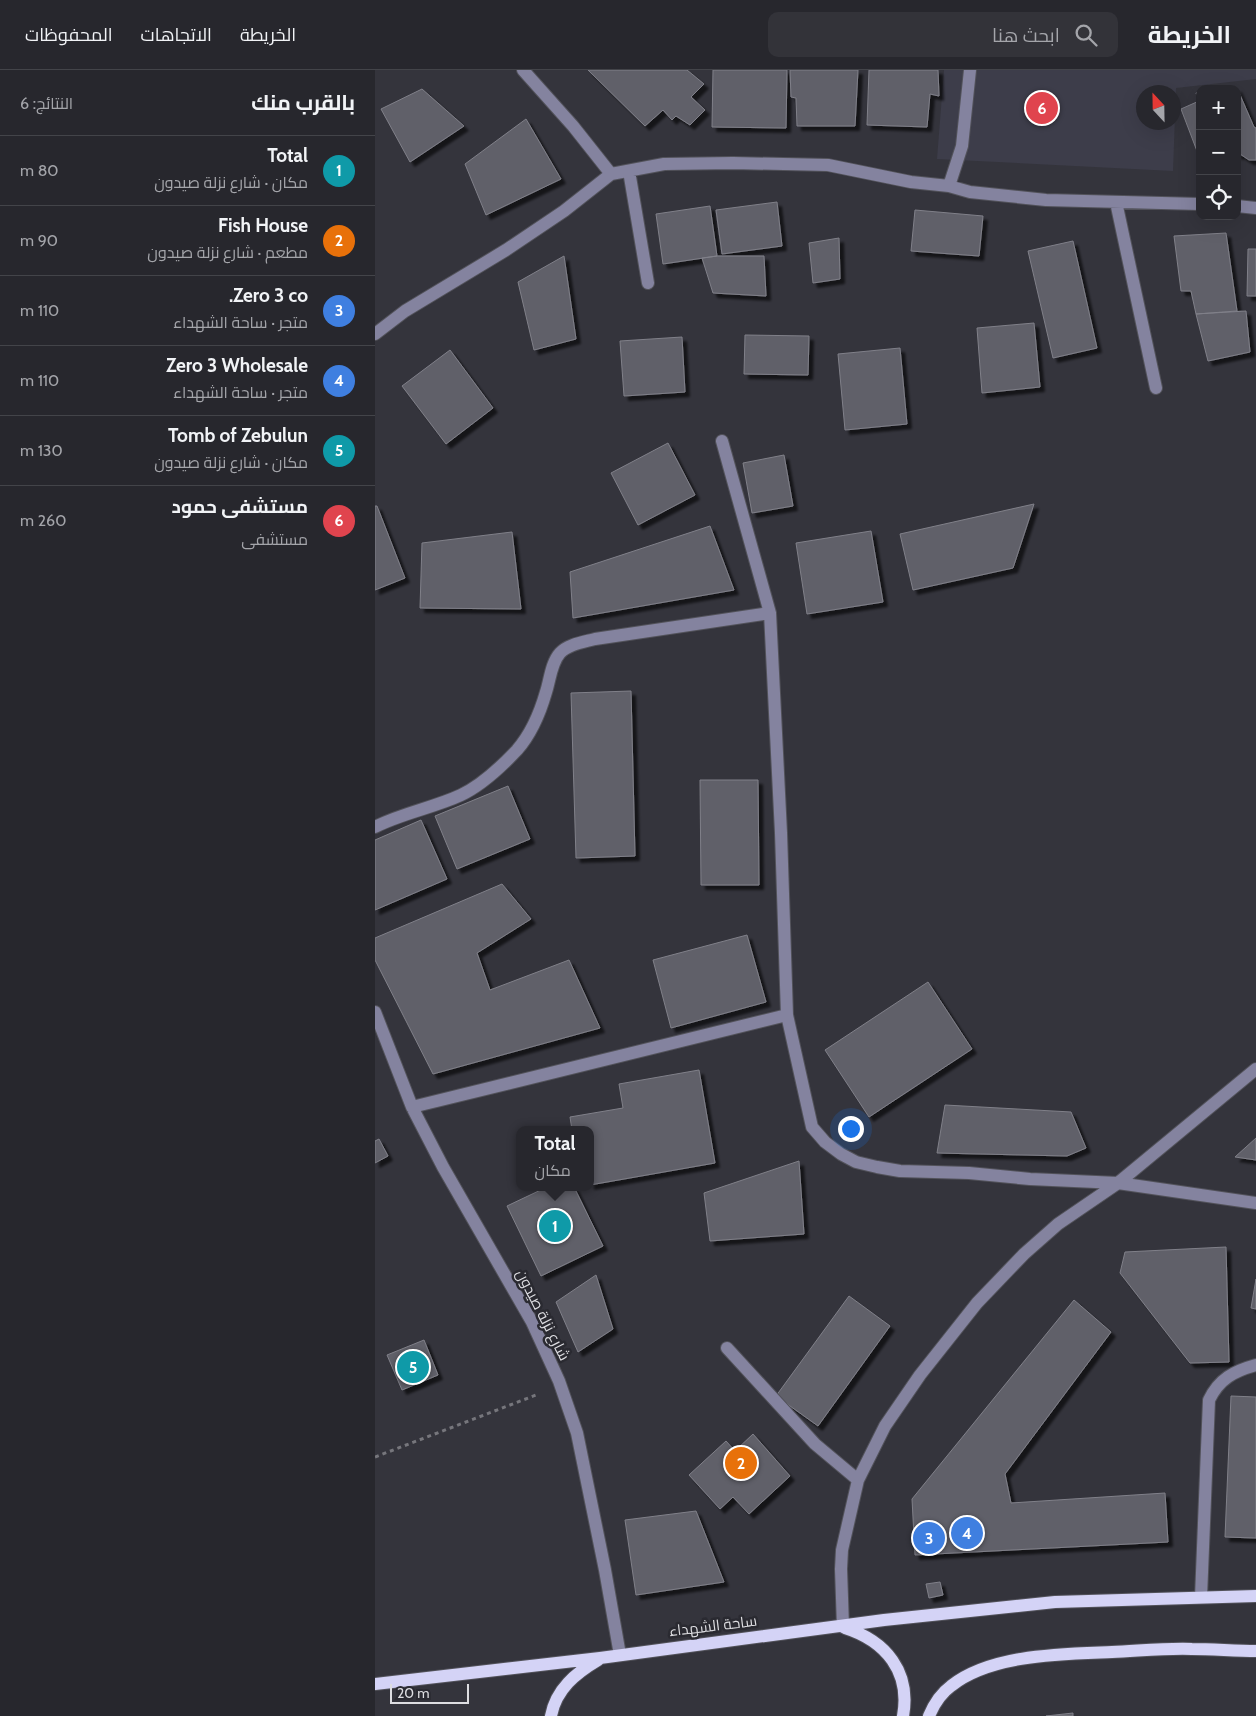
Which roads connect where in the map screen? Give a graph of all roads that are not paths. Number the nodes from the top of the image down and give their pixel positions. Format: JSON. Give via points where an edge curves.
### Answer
{"nodes":[{"id":1,"x":523,"y":70,"type":"edge"},
{"id":2,"x":970,"y":70,"type":"edge"},
{"id":3,"x":629,"y":171,"type":"junction"},
{"id":4,"x":611,"y":174,"type":"junction"},
{"id":5,"x":949,"y":186,"type":"junction"},
{"id":6,"x":1116,"y":202,"type":"junction"},
{"id":7,"x":1196,"y":204,"type":"edge"},
{"id":8,"x":1241,"y":206,"type":"edge"},
{"id":9,"x":1256,"y":208,"type":"edge"},
{"id":10,"x":648,"y":283,"type":"dead end"},
{"id":11,"x":375,"y":334,"type":"edge"},
{"id":12,"x":1156,"y":388,"type":"dead end"},
{"id":13,"x":722,"y":441,"type":"dead end"},
{"id":14,"x":770,"y":613,"type":"junction"},
{"id":15,"x":375,"y":827,"type":"edge"},
{"id":16,"x":375,"y":1012,"type":"edge"},
{"id":17,"x":787,"y":1015,"type":"junction"},
{"id":18,"x":1256,"y":1069,"type":"edge"},
{"id":19,"x":412,"y":1107,"type":"junction"},
{"id":20,"x":1118,"y":1183,"type":"junction"},
{"id":21,"x":1256,"y":1203,"type":"edge"},
{"id":22,"x":727,"y":1348,"type":"dead end"},
{"id":23,"x":1256,"y":1365,"type":"edge"},
{"id":24,"x":857,"y":1480,"type":"junction"},
{"id":25,"x":1256,"y":1596,"type":"edge"},
{"id":26,"x":1201,"y":1597,"type":"junction"},
{"id":27,"x":843,"y":1627,"type":"junction"},
{"id":28,"x":1256,"y":1651,"type":"edge"},
{"id":29,"x":620,"y":1655,"type":"junction"},
{"id":30,"x":600,"y":1658,"type":"junction"},
{"id":31,"x":375,"y":1684,"type":"edge"},
{"id":32,"x":551,"y":1716,"type":"edge"},
{"id":33,"x":903,"y":1716,"type":"edge"},
{"id":34,"x":929,"y":1716,"type":"edge"}],
"edges":[{"from":1,"to":4,"type":"street"},
{"from":2,"to":5,"type":"street","via":[[963,146]]},
{"from":3,"to":4,"type":"street"},
{"from":3,"to":5,"type":"street","via":[[664,164],[697,163],[828,165],[911,182]]},
{"from":3,"to":10,"type":"street"},
{"from":4,"to":11,"type":"street","via":[[564,211],[405,311]]},
{"from":5,"to":6,"type":"street","via":[[970,192],[1046,200]]},
{"from":6,"to":7,"type":"street"},
{"from":6,"to":12,"type":"street"},
{"from":8,"to":9,"type":"street"},
{"from":13,"to":14,"type":"street"},
{"from":14,"to":15,"type":"street","via":[[595,639],[567,648],[557,658],[531,731],[494,772],[460,795]]},
{"from":14,"to":17,"type":"street"},
{"from":16,"to":19,"type":"street","name":"شارع نزلة صيدون"},
{"from":17,"to":19,"type":"street"},
{"from":17,"to":20,"type":"street","via":[[812,1127],[841,1154],[877,1168],[900,1171]]},
{"from":18,"to":20,"type":"street"},
{"from":19,"to":29,"type":"street","name":"شارع نزلة صيدون","via":[[532,1322],[559,1382],[577,1433]]},
{"from":20,"to":21,"type":"street"},
{"from":20,"to":24,"type":"street","via":[[1058,1224],[977,1303],[920,1375],[885,1426]]},
{"from":22,"to":24,"type":"street","via":[[815,1444]]},
{"from":23,"to":26,"type":"street","via":[[1225,1378],[1215,1387],[1209,1400]]},
{"from":24,"to":27,"type":"street","via":[[842,1550]]},
{"from":25,"to":26,"type":"main road","name":"ساحة الشهداء"},
{"from":26,"to":27,"type":"main road","name":"ساحة الشهداء","via":[[1055,1602]]},
{"from":27,"to":29,"type":"main road","name":"ساحة الشهداء"},
{"from":27,"to":33,"type":"main road","via":[[860,1632],[889,1654],[904,1687]]},
{"from":28,"to":34,"type":"main road","via":[[1191,1649],[1044,1655],[1003,1664],[964,1678],[939,1696]]},
{"from":29,"to":30,"type":"main road","name":"ساحة الشهداء"},
{"from":30,"to":31,"type":"main road","name":"ساحة الشهداء"},
{"from":30,"to":32,"type":"main road","via":[[574,1675],[557,1698]]}]}
